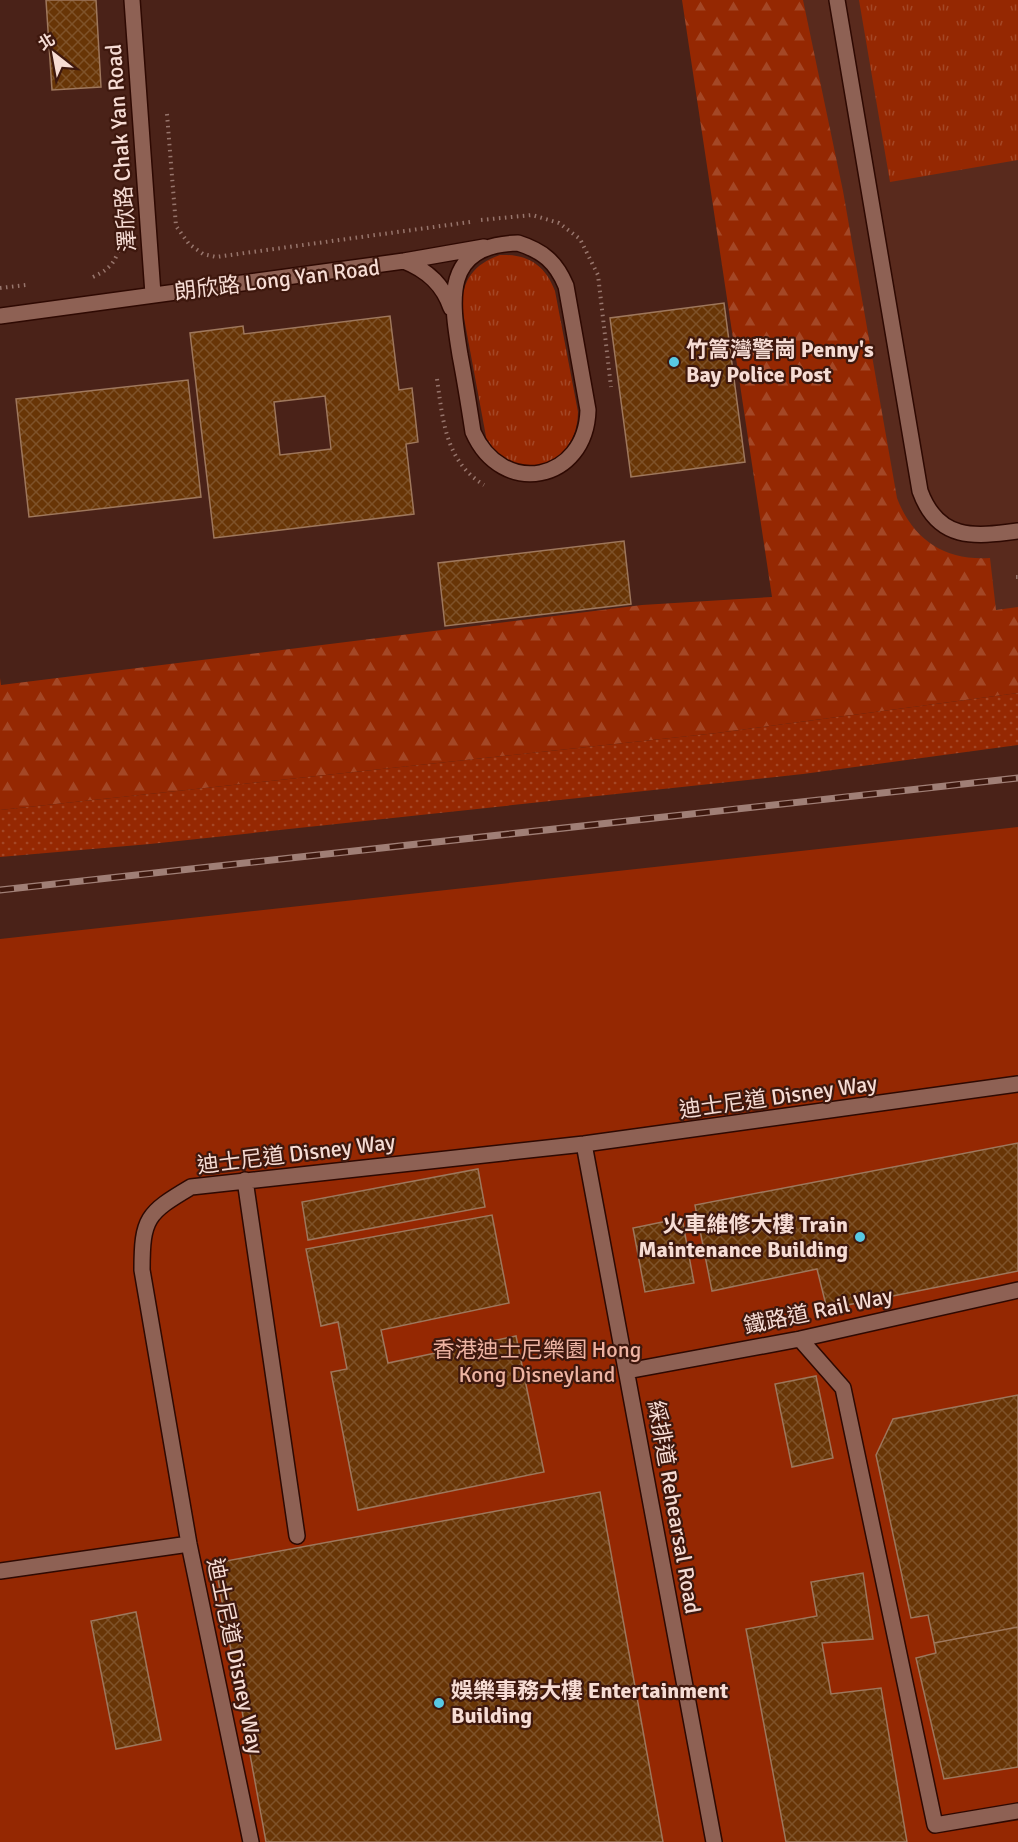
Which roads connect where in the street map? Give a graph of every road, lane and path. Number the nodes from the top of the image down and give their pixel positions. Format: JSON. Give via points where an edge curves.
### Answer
{"nodes":[{"id":1,"x":132,"y":0,"type":"edge"},
{"id":2,"x":837,"y":0,"type":"edge"},
{"id":3,"x":167,"y":107,"type":"dead end"},
{"id":4,"x":501,"y":244,"type":"junction"},
{"id":5,"x":117,"y":256,"type":"dead end"},
{"id":6,"x":404,"y":261,"type":"junction"},
{"id":7,"x":92,"y":278,"type":"dead end"},
{"id":8,"x":34,"y":284,"type":"dead end"},
{"id":9,"x":0,"y":288,"type":"edge"},
{"id":10,"x":153,"y":294,"type":"junction"},
{"id":11,"x":453,"y":315,"type":"junction"},
{"id":12,"x":0,"y":316,"type":"edge"},
{"id":13,"x":436,"y":371,"type":"dead end"},
{"id":14,"x":612,"y":395,"type":"dead end"},
{"id":15,"x":490,"y":489,"type":"dead end"},
{"id":16,"x":1018,"y":531,"type":"edge"},
{"id":17,"x":1018,"y":1084,"type":"edge"},
{"id":18,"x":584,"y":1144,"type":"junction"},
{"id":19,"x":245,"y":1180,"type":"junction"},
{"id":20,"x":1018,"y":1290,"type":"edge"},
{"id":21,"x":800,"y":1339,"type":"junction"},
{"id":22,"x":627,"y":1371,"type":"junction"},
{"id":23,"x":297,"y":1536,"type":"dead end"},
{"id":24,"x":189,"y":1544,"type":"junction"},
{"id":25,"x":0,"y":1571,"type":"edge"},
{"id":26,"x":1018,"y":1811,"type":"edge"},
{"id":27,"x":251,"y":1842,"type":"edge"},
{"id":28,"x":714,"y":1842,"type":"edge"}],
"edges":[{"from":1,"to":10,"type":"street","name":"澤欣路 Chak Yan Road"},
{"from":2,"to":16,"type":"street","via":[[920,491],[931,514],[950,529],[974,535]]},
{"from":3,"to":14,"type":"path","name":"朗欣路 Long Yan Road","via":[[176,226],[189,244],[203,254],[216,257],[519,215],[545,218],[571,231],[580,239],[598,275]]},
{"from":4,"to":6,"type":"street","name":"朗欣路 Long Yan Road"},
{"from":4,"to":11,"type":"street","via":[[473,256],[463,267],[453,291]]},
{"from":4,"to":11,"type":"street","via":[[526,246],[548,257],[566,286],[588,410],[583,440],[568,460],[536,474],[517,473],[488,457],[473,432]]},
{"from":5,"to":7,"type":"path","via":[[108,270]]},
{"from":6,"to":10,"type":"street","name":"朗欣路 Long Yan Road"},
{"from":6,"to":11,"type":"street","via":[[423,270],[440,285]]},
{"from":8,"to":9,"type":"path"},
{"from":10,"to":12,"type":"street","name":"朗欣路 Long Yan Road"},
{"from":13,"to":15,"type":"path","via":[[444,431],[450,447],[463,468]]},
{"from":17,"to":18,"type":"street","name":"迪士尼道 Disney Way"},
{"from":18,"to":19,"type":"street","name":"迪士尼道 Disney Way"},
{"from":18,"to":22,"type":"street","name":"綵排道 Rehearsal Road"},
{"from":19,"to":23,"type":"street"},
{"from":19,"to":24,"type":"street","name":"迪士尼道 Disney Way","via":[[191,1187],[158,1206],[142,1234],[142,1270]]},
{"from":20,"to":21,"type":"street","name":"鐵路道 Rail Way"},
{"from":21,"to":22,"type":"street","name":"鐵路道 Rail Way"},
{"from":21,"to":26,"type":"street","via":[[843,1388],[936,1825]]},
{"from":22,"to":28,"type":"street","name":"綵排道 Rehearsal Road"},
{"from":24,"to":25,"type":"street"},
{"from":24,"to":27,"type":"street","name":"迪士尼道 Disney Way"}]}
